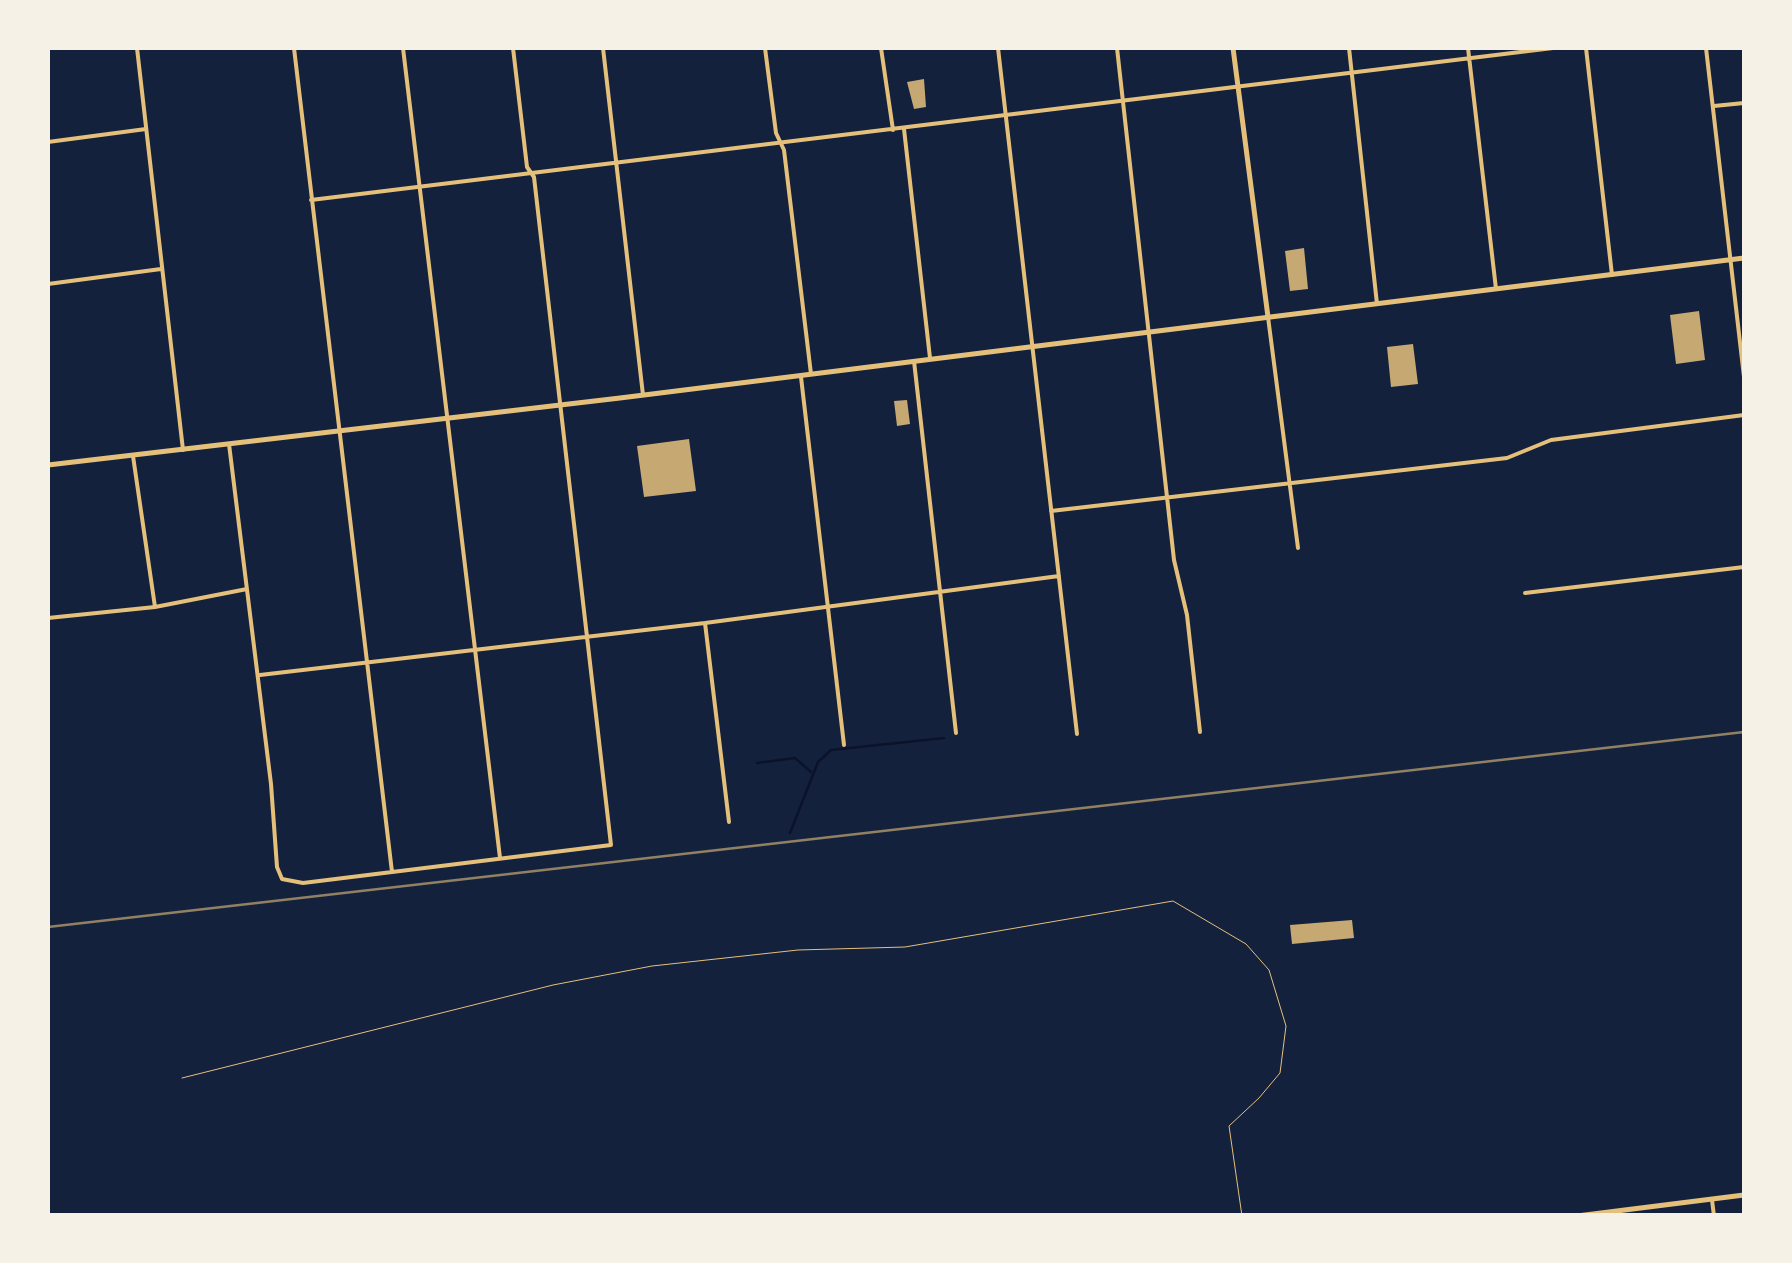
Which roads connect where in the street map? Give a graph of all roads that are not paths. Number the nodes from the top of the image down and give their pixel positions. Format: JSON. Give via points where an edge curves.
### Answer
{"nodes":[{"id":1,"x":137,"y":48,"type":"edge"},
{"id":2,"x":294,"y":48,"type":"edge"},
{"id":3,"x":403,"y":48,"type":"edge"},
{"id":4,"x":513,"y":48,"type":"edge"},
{"id":5,"x":603,"y":48,"type":"edge"},
{"id":6,"x":765,"y":48,"type":"edge"},
{"id":7,"x":881,"y":48,"type":"edge"},
{"id":8,"x":998,"y":48,"type":"edge"},
{"id":9,"x":1117,"y":48,"type":"edge"},
{"id":10,"x":1234,"y":48,"type":"edge"},
{"id":11,"x":1349,"y":48,"type":"edge"},
{"id":12,"x":1468,"y":48,"type":"edge"},
{"id":13,"x":1553,"y":48,"type":"edge"},
{"id":14,"x":1586,"y":48,"type":"edge"},
{"id":15,"x":1706,"y":48,"type":"edge"},
{"id":16,"x":1469,"y":58,"type":"junction"},
{"id":17,"x":1352,"y":72,"type":"junction"},
{"id":18,"x":1240,"y":86,"type":"junction"},
{"id":19,"x":1123,"y":100,"type":"junction"},
{"id":20,"x":1744,"y":103,"type":"edge"},
{"id":21,"x":1713,"y":107,"type":"junction"},
{"id":22,"x":1006,"y":116,"type":"junction"},
{"id":23,"x":146,"y":129,"type":"junction"},
{"id":24,"x":904,"y":129,"type":"junction"},
{"id":25,"x":893,"y":130,"type":"junction"},
{"id":26,"x":48,"y":142,"type":"edge"},
{"id":27,"x":782,"y":144,"type":"junction"},
{"id":28,"x":616,"y":163,"type":"junction"},
{"id":29,"x":532,"y":173,"type":"junction"},
{"id":30,"x":419,"y":187,"type":"junction"},
{"id":31,"x":311,"y":200,"type":"junction"},
{"id":32,"x":1744,"y":258,"type":"edge"},
{"id":33,"x":1730,"y":260,"type":"junction"},
{"id":34,"x":161,"y":269,"type":"junction"},
{"id":35,"x":1612,"y":275,"type":"junction"},
{"id":36,"x":48,"y":284,"type":"edge"},
{"id":37,"x":1496,"y":289,"type":"junction"},
{"id":38,"x":1377,"y":304,"type":"junction"},
{"id":39,"x":1268,"y":317,"type":"junction"},
{"id":40,"x":1149,"y":332,"type":"junction"},
{"id":41,"x":1032,"y":346,"type":"junction"},
{"id":42,"x":930,"y":359,"type":"junction"},
{"id":43,"x":914,"y":361,"type":"junction"},
{"id":44,"x":811,"y":374,"type":"junction"},
{"id":45,"x":801,"y":375,"type":"junction"},
{"id":46,"x":1744,"y":377,"type":"edge"},
{"id":47,"x":643,"y":395,"type":"junction"},
{"id":48,"x":560,"y":405,"type":"junction"},
{"id":49,"x":1744,"y":415,"type":"edge"},
{"id":50,"x":447,"y":419,"type":"junction"},
{"id":51,"x":337,"y":432,"type":"junction"},
{"id":52,"x":229,"y":444,"type":"junction"},
{"id":53,"x":182,"y":450,"type":"junction"},
{"id":54,"x":133,"y":456,"type":"junction"},
{"id":55,"x":48,"y":465,"type":"edge"},
{"id":56,"x":1290,"y":482,"type":"junction"},
{"id":57,"x":1167,"y":497,"type":"junction"},
{"id":58,"x":1051,"y":511,"type":"junction"},
{"id":59,"x":1298,"y":548,"type":"dead end"},
{"id":60,"x":1744,"y":566,"type":"edge"},
{"id":61,"x":1059,"y":576,"type":"junction"},
{"id":62,"x":247,"y":589,"type":"junction"},
{"id":63,"x":940,"y":590,"type":"junction"},
{"id":64,"x":1525,"y":593,"type":"dead end"},
{"id":65,"x":828,"y":606,"type":"junction"},
{"id":66,"x":155,"y":607,"type":"junction"},
{"id":67,"x":48,"y":618,"type":"edge"},
{"id":68,"x":705,"y":623,"type":"junction"},
{"id":69,"x":586,"y":637,"type":"junction"},
{"id":70,"x":476,"y":650,"type":"junction"},
{"id":71,"x":365,"y":662,"type":"junction"},
{"id":72,"x":258,"y":675,"type":"junction"},
{"id":73,"x":956,"y":732,"type":"dead end"},
{"id":74,"x":1200,"y":732,"type":"dead end"},
{"id":75,"x":1077,"y":734,"type":"dead end"},
{"id":76,"x":844,"y":745,"type":"dead end"},
{"id":77,"x":728,"y":822,"type":"dead end"},
{"id":78,"x":500,"y":858,"type":"junction"},
{"id":79,"x":392,"y":872,"type":"junction"},
{"id":80,"x":182,"y":1078,"type":"dead end"},
{"id":81,"x":1744,"y":1195,"type":"edge"},
{"id":82,"x":1712,"y":1199,"type":"junction"},
{"id":83,"x":1597,"y":1214,"type":"edge"},
{"id":84,"x":1242,"y":1216,"type":"edge"},
{"id":85,"x":1577,"y":1216,"type":"edge"},
{"id":86,"x":1714,"y":1216,"type":"edge"}],
"edges":[{"from":1,"to":23,"type":"street"},
{"from":2,"to":31,"type":"street"},
{"from":3,"to":30,"type":"street"},
{"from":4,"to":29,"type":"street"},
{"from":5,"to":28,"type":"street"},
{"from":6,"to":27,"type":"street"},
{"from":7,"to":25,"type":"street"},
{"from":8,"to":22,"type":"street"},
{"from":9,"to":19,"type":"street"},
{"from":10,"to":18,"type":"main road"},
{"from":11,"to":17,"type":"street"},
{"from":12,"to":16,"type":"street"},
{"from":13,"to":16,"type":"street"},
{"from":14,"to":35,"type":"street"},
{"from":15,"to":21,"type":"street"},
{"from":16,"to":17,"type":"street"},
{"from":16,"to":37,"type":"street"},
{"from":17,"to":18,"type":"street"},
{"from":17,"to":38,"type":"street"},
{"from":18,"to":19,"type":"street"},
{"from":18,"to":39,"type":"main road"},
{"from":19,"to":22,"type":"street"},
{"from":19,"to":40,"type":"street"},
{"from":20,"to":21,"type":"street"},
{"from":21,"to":33,"type":"street"},
{"from":22,"to":24,"type":"street"},
{"from":22,"to":41,"type":"street"},
{"from":23,"to":26,"type":"street"},
{"from":23,"to":34,"type":"street"},
{"from":24,"to":25,"type":"street"},
{"from":24,"to":42,"type":"street"},
{"from":25,"to":27,"type":"street"},
{"from":27,"to":28,"type":"street"},
{"from":27,"to":44,"type":"street"},
{"from":28,"to":29,"type":"street"},
{"from":28,"to":47,"type":"street"},
{"from":29,"to":30,"type":"street"},
{"from":29,"to":48,"type":"street"},
{"from":30,"to":31,"type":"street"},
{"from":30,"to":50,"type":"street"},
{"from":31,"to":51,"type":"street"},
{"from":32,"to":33,"type":"main road"},
{"from":33,"to":35,"type":"main road"},
{"from":33,"to":46,"type":"street"},
{"from":34,"to":36,"type":"street"},
{"from":34,"to":53,"type":"street"},
{"from":35,"to":37,"type":"main road"},
{"from":37,"to":38,"type":"main road"},
{"from":38,"to":39,"type":"main road"},
{"from":39,"to":40,"type":"main road"},
{"from":39,"to":56,"type":"street"},
{"from":40,"to":41,"type":"main road"},
{"from":40,"to":57,"type":"street"},
{"from":41,"to":42,"type":"main road"},
{"from":41,"to":58,"type":"street"},
{"from":42,"to":43,"type":"main road"},
{"from":43,"to":44,"type":"main road"},
{"from":43,"to":63,"type":"street"},
{"from":44,"to":45,"type":"main road"},
{"from":45,"to":47,"type":"main road"},
{"from":45,"to":65,"type":"street"},
{"from":47,"to":48,"type":"main road"},
{"from":48,"to":50,"type":"main road"},
{"from":48,"to":69,"type":"street"},
{"from":49,"to":56,"type":"street","via":[[1551,440],[1507,458]]},
{"from":50,"to":51,"type":"main road"},
{"from":50,"to":70,"type":"street"},
{"from":51,"to":52,"type":"main road"},
{"from":51,"to":71,"type":"street"},
{"from":52,"to":53,"type":"main road"},
{"from":52,"to":62,"type":"street"},
{"from":53,"to":54,"type":"main road"},
{"from":54,"to":55,"type":"main road"},
{"from":54,"to":66,"type":"street"},
{"from":56,"to":57,"type":"street"},
{"from":56,"to":59,"type":"street"},
{"from":57,"to":58,"type":"street"},
{"from":57,"to":74,"type":"street"},
{"from":58,"to":61,"type":"street"},
{"from":60,"to":64,"type":"street"},
{"from":61,"to":63,"type":"street"},
{"from":61,"to":75,"type":"street"},
{"from":62,"to":66,"type":"street"},
{"from":62,"to":72,"type":"street"},
{"from":63,"to":65,"type":"street"},
{"from":63,"to":73,"type":"street"},
{"from":65,"to":68,"type":"street"},
{"from":65,"to":76,"type":"street"},
{"from":66,"to":67,"type":"street"},
{"from":68,"to":69,"type":"street"},
{"from":68,"to":77,"type":"street"},
{"from":69,"to":70,"type":"street"},
{"from":69,"to":78,"type":"street","via":[[611,846]]},
{"from":70,"to":71,"type":"street"},
{"from":70,"to":78,"type":"street"},
{"from":71,"to":72,"type":"street"},
{"from":71,"to":79,"type":"street"},
{"from":72,"to":79,"type":"street","via":[[280,874],[290,882]]},
{"from":78,"to":79,"type":"street"},
{"from":80,"to":84,"type":"lane","via":[[652,966],[798,950],[906,947],[1173,901],[1246,944],[1269,970],[1286,1026],[1280,1073],[1228,1126]]},
{"from":81,"to":82,"type":"main road"},
{"from":82,"to":83,"type":"main road"},
{"from":82,"to":86,"type":"street"},
{"from":83,"to":85,"type":"main road"}]}
